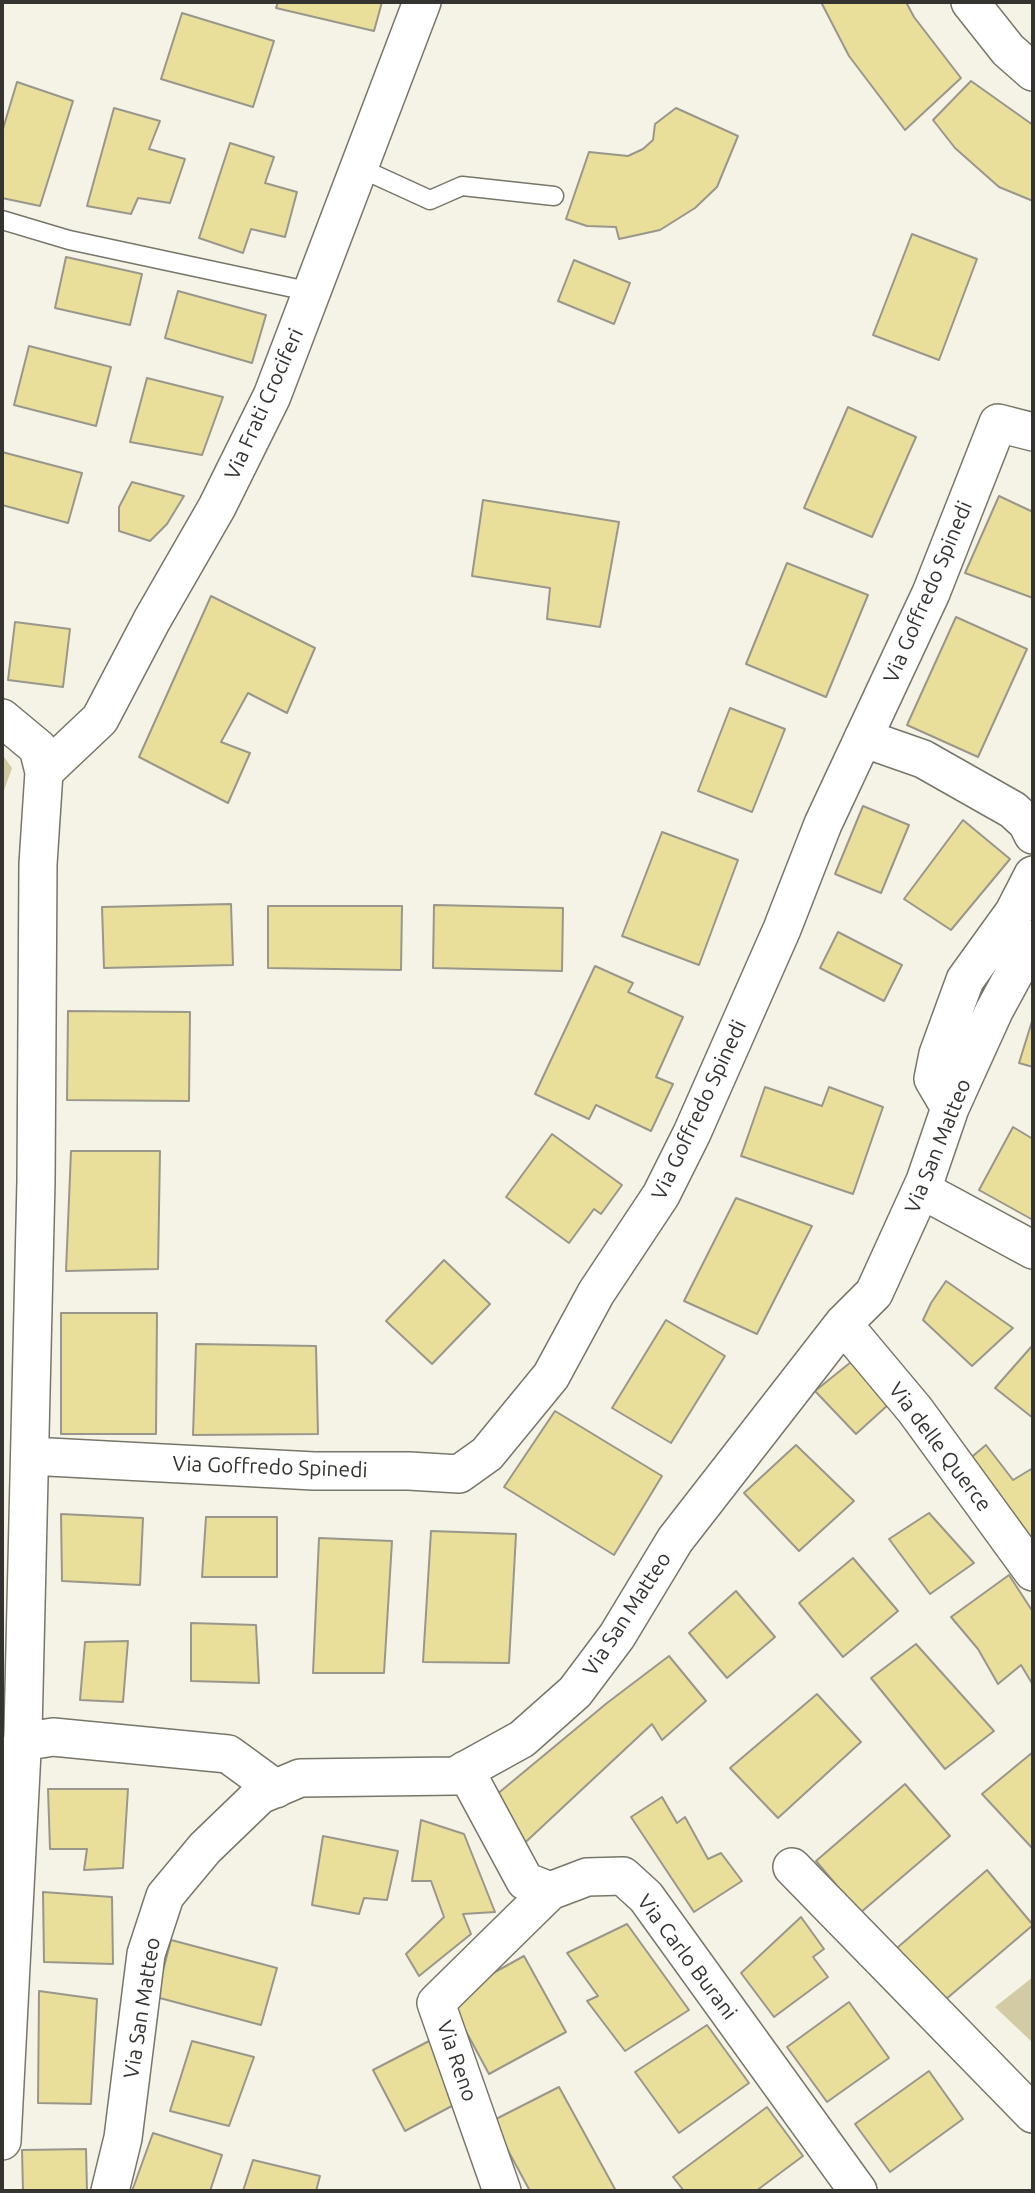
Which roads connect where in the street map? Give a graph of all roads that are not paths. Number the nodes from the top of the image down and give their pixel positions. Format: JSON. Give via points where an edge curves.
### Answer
{"nodes":[{"id":1,"x":422,"y":2,"type":"edge"},
{"id":2,"x":970,"y":2,"type":"edge"},
{"id":3,"x":1033,"y":72,"type":"edge"},
{"id":4,"x":360,"y":168,"type":"junction"},
{"id":5,"x":554,"y":196,"type":"dead end"},
{"id":6,"x":2,"y":220,"type":"edge"},
{"id":7,"x":312,"y":292,"type":"junction"},
{"id":8,"x":1033,"y":432,"type":"edge"},
{"id":9,"x":2,"y":718,"type":"edge"},
{"id":10,"x":863,"y":738,"type":"junction"},
{"id":11,"x":44,"y":772,"type":"junction"},
{"id":12,"x":1033,"y":835,"type":"edge"},
{"id":13,"x":1033,"y":875,"type":"edge"},
{"id":14,"x":1033,"y":939,"type":"edge"},
{"id":15,"x":950,"y":1108,"type":"junction"},
{"id":16,"x":922,"y":1190,"type":"junction"},
{"id":17,"x":1033,"y":1250,"type":"edge"},
{"id":18,"x":17,"y":1321,"type":"edge"},
{"id":19,"x":843,"y":1324,"type":"junction"},
{"id":20,"x":30,"y":1456,"type":"junction"},
{"id":21,"x":1033,"y":1572,"type":"edge"},
{"id":22,"x":22,"y":1737,"type":"junction"},
{"id":23,"x":465,"y":1770,"type":"junction"},
{"id":24,"x":276,"y":1789,"type":"junction"},
{"id":25,"x":792,"y":1867,"type":"dead end"},
{"id":26,"x":550,"y":1891,"type":"junction"},
{"id":27,"x":1033,"y":2114,"type":"edge"},
{"id":28,"x":2,"y":2141,"type":"edge"},
{"id":29,"x":110,"y":2191,"type":"edge"},
{"id":30,"x":502,"y":2191,"type":"edge"},
{"id":31,"x":858,"y":2191,"type":"edge"}],
"edges":[{"from":1,"to":4,"type":"street","name":"Via Frati Crociferi"},
{"from":2,"to":3,"type":"street","via":[[1008,50]]},
{"from":4,"to":5,"type":"lane","via":[[430,200],[462,186]]},
{"from":4,"to":7,"type":"street","name":"Via Frati Crociferi"},
{"from":6,"to":7,"type":"lane","via":[[69,240]]},
{"from":7,"to":11,"type":"street","name":"Via Frati Crociferi","via":[[272,396],[100,719]]},
{"from":8,"to":10,"type":"street","name":"Via Goffredo Spinedi","via":[[998,423],[931,593]]},
{"from":9,"to":11,"type":"street","via":[[38,748]]},
{"from":10,"to":12,"type":"street","via":[[923,759],[1013,810]]},
{"from":10,"to":20,"type":"street","name":"Via Goffredo Spinedi","via":[[692,1133],[660,1195],[596,1293],[551,1376],[487,1454],[459,1474]]},
{"from":11,"to":18,"type":"street"},
{"from":13,"to":15,"type":"street","via":[[1014,912],[965,980],[938,1054],[933,1079]]},
{"from":14,"to":15,"type":"street","name":"Via San Matteo"},
{"from":15,"to":16,"type":"street","name":"Via San Matteo"},
{"from":16,"to":17,"type":"street"},
{"from":16,"to":19,"type":"street","name":"Via San Matteo","via":[[874,1293]]},
{"from":18,"to":20,"type":"street"},
{"from":19,"to":21,"type":"street","name":"Via delle Querce","via":[[915,1410]]},
{"from":19,"to":23,"type":"street","name":"Via San Matteo","via":[[675,1539],[617,1636],[575,1692],[522,1739]]},
{"from":20,"to":22,"type":"street"},
{"from":22,"to":24,"type":"street","via":[[228,1754]]},
{"from":22,"to":28,"type":"street"},
{"from":23,"to":24,"type":"street","name":"Via San Matteo","via":[[455,1776],[300,1778]]},
{"from":23,"to":26,"type":"street","via":[[525,1881]]},
{"from":24,"to":29,"type":"street","name":"Via San Matteo","via":[[260,1795],[205,1848],[165,1896],[146,1954],[123,2138]]},
{"from":25,"to":27,"type":"street"},
{"from":26,"to":30,"type":"street","name":"Via Reno","via":[[436,2003]]},
{"from":26,"to":31,"type":"street","name":"Via Carlo Burani","via":[[587,1877],[623,1876],[646,1897]]}]}
